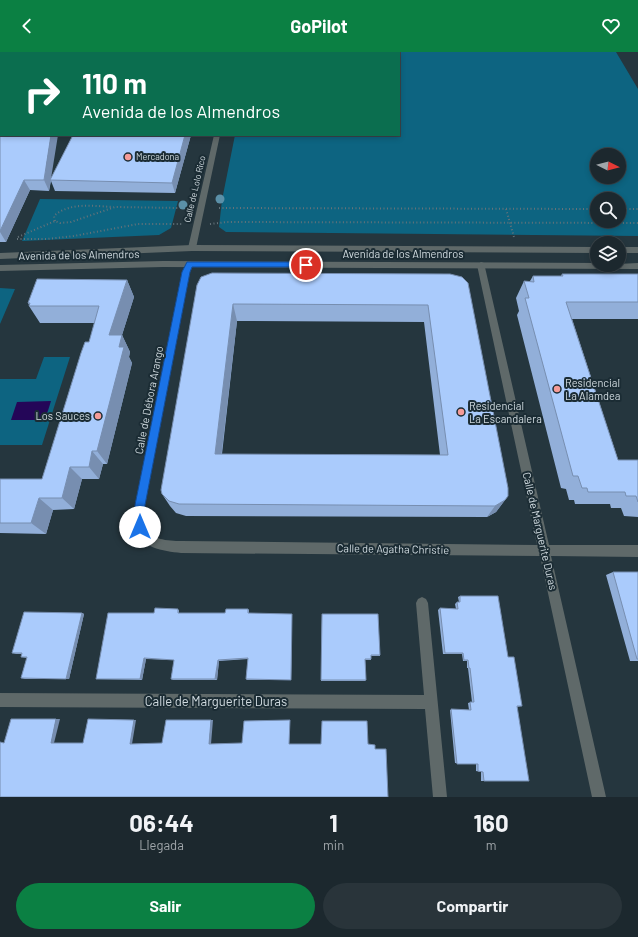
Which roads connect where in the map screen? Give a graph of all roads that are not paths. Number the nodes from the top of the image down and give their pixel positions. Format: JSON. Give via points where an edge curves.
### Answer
{"nodes":[{"id":1,"x":217,"y":136,"type":"edge"},
{"id":2,"x":192,"y":248,"type":"junction"},
{"id":3,"x":590,"y":250,"type":"edge"},
{"id":4,"x":626,"y":250,"type":"edge"},
{"id":5,"x":638,"y":250,"type":"edge"},
{"id":6,"x":0,"y":256,"type":"edge"},
{"id":7,"x":190,"y":264,"type":"junction"},
{"id":8,"x":480,"y":265,"type":"junction"},
{"id":9,"x":638,"y":266,"type":"edge"},
{"id":10,"x":0,"y":268,"type":"edge"},
{"id":11,"x":148,"y":540,"type":"joint"},
{"id":12,"x":545,"y":551,"type":"junction"},
{"id":13,"x":638,"y":551,"type":"edge"},
{"id":14,"x":422,"y":603,"type":"dead end"},
{"id":15,"x":0,"y":700,"type":"edge"},
{"id":16,"x":431,"y":702,"type":"junction"},
{"id":17,"x":440,"y":797,"type":"edge"},
{"id":18,"x":599,"y":797,"type":"edge"}],
"edges":[{"from":1,"to":2,"type":"street","name":"Calle de Lolo Rico"},
{"from":2,"to":3,"type":"street","name":"Avenida de los Almendros"},
{"from":2,"to":6,"type":"street","name":"Avenida de los Almendros"},
{"from":4,"to":5,"type":"street"},
{"from":7,"to":8,"type":"street","name":"Avenida de los Almendros"},
{"from":7,"to":10,"type":"street","name":"Avenida de los Almendros"},
{"from":7,"to":11,"type":"street","name":"Calle de Débora Arango","via":[[186,272],[140,505],[140,527]]},
{"from":8,"to":9,"type":"street","name":"Avenida de los Almendros"},
{"from":8,"to":12,"type":"street","name":"Calle de Marguerite Duras"},
{"from":11,"to":12,"type":"street","name":"Calle de Agatha Christie","via":[[162,546],[181,547]]},
{"from":12,"to":13,"type":"street","name":"Calle de Agatha Christie"},
{"from":12,"to":18,"type":"street","name":"Calle de Marguerite Duras"},
{"from":14,"to":16,"type":"street"},
{"from":15,"to":16,"type":"street","name":"Calle de Marguerite Duras"},
{"from":16,"to":17,"type":"street"}]}
